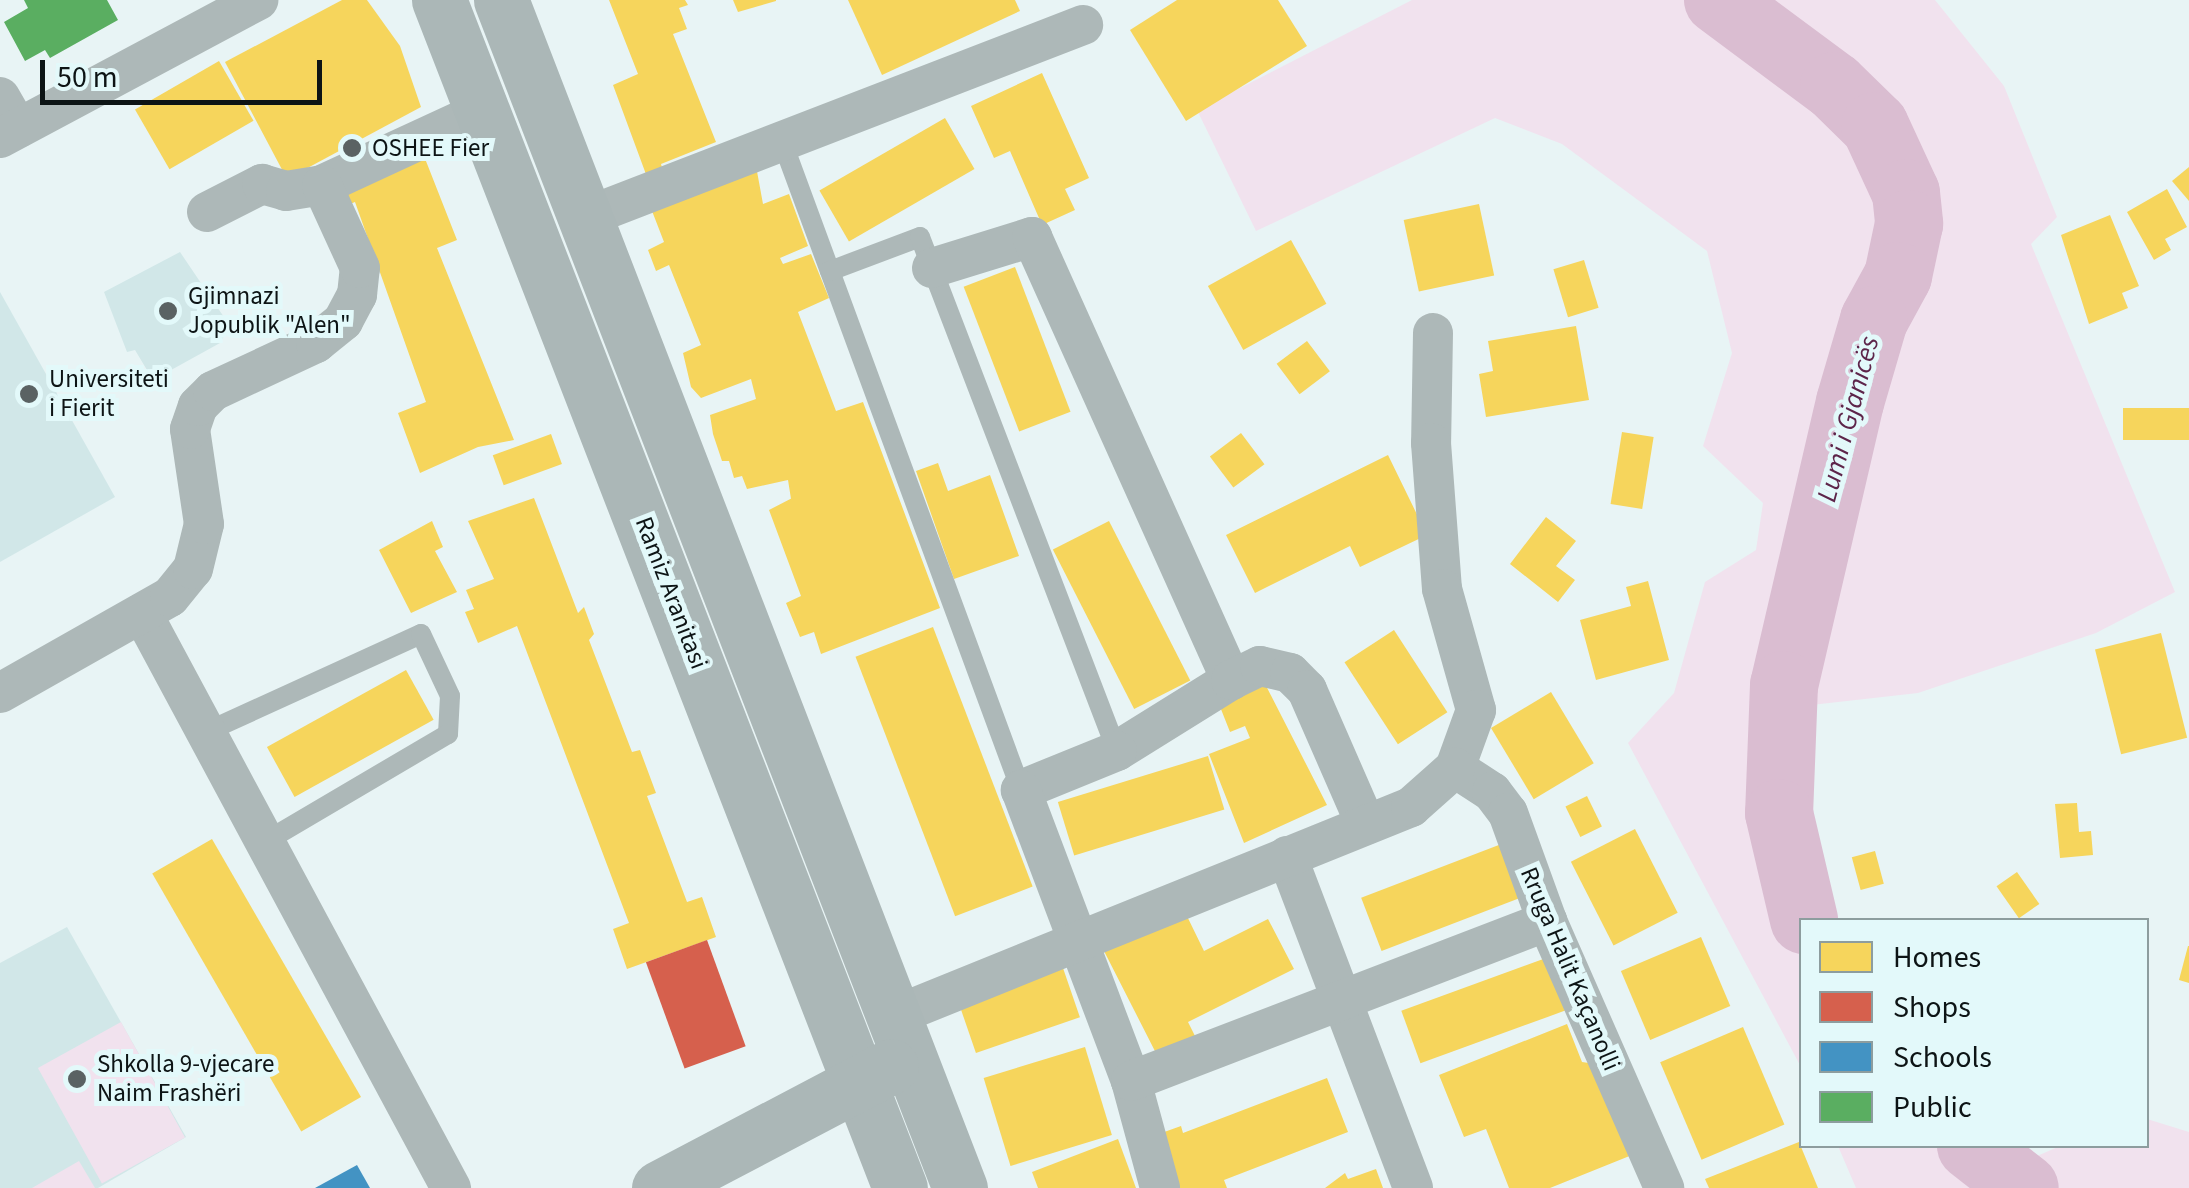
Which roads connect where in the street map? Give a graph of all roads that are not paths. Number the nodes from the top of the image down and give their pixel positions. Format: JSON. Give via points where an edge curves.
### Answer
{"nodes":[{"id":1,"x":258,"y":0,"type":"edge"},
{"id":2,"x":439,"y":0,"type":"edge"},
{"id":3,"x":502,"y":0,"type":"edge"},
{"id":4,"x":1083,"y":24,"type":"dead end"},
{"id":5,"x":482,"y":112,"type":"junction"},
{"id":6,"x":6,"y":121,"type":"edge"},
{"id":7,"x":782,"y":141,"type":"junction"},
{"id":8,"x":322,"y":186,"type":"junction"},
{"id":9,"x":207,"y":212,"type":"dead end"},
{"id":10,"x":586,"y":217,"type":"junction"},
{"id":11,"x":932,"y":268,"type":"junction"},
{"id":12,"x":830,"y":271,"type":"junction"},
{"id":13,"x":1433,"y":333,"type":"dead end"},
{"id":14,"x":142,"y":613,"type":"junction"},
{"id":15,"x":1231,"y":680,"type":"junction"},
{"id":16,"x":0,"y":694,"type":"edge"},
{"id":17,"x":206,"y":732,"type":"junction"},
{"id":18,"x":1117,"y":750,"type":"junction"},
{"id":19,"x":1456,"y":768,"type":"junction"},
{"id":20,"x":1020,"y":790,"type":"junction"},
{"id":21,"x":1366,"y":825,"type":"junction"},
{"id":22,"x":265,"y":842,"type":"junction"},
{"id":23,"x":1287,"y":856,"type":"junction"},
{"id":24,"x":1547,"y":921,"type":"junction"},
{"id":25,"x":1077,"y":944,"type":"junction"},
{"id":26,"x":1340,"y":999,"type":"junction"},
{"id":27,"x":902,"y":1038,"type":"junction"},
{"id":28,"x":858,"y":1078,"type":"junction"},
{"id":29,"x":1131,"y":1082,"type":"junction"},
{"id":30,"x":451,"y":1188,"type":"edge"},
{"id":31,"x":660,"y":1188,"type":"edge"},
{"id":32,"x":900,"y":1188,"type":"edge"},
{"id":33,"x":960,"y":1188,"type":"edge"},
{"id":34,"x":1160,"y":1188,"type":"edge"},
{"id":35,"x":1413,"y":1188,"type":"edge"},
{"id":36,"x":1664,"y":1188,"type":"edge"}],
"edges":[{"from":1,"to":6,"type":"street"},
{"from":2,"to":5,"type":"main road","name":"Ramiz Aranitasi"},
{"from":3,"to":10,"type":"main road"},
{"from":4,"to":7,"type":"street"},
{"from":5,"to":8,"type":"street"},
{"from":5,"to":28,"type":"main road","name":"Ramiz Aranitasi"},
{"from":7,"to":10,"type":"street"},
{"from":7,"to":12,"type":"lane"},
{"from":8,"to":9,"type":"street","via":[[286,191],[262,184]]},
{"from":8,"to":14,"type":"street","via":[[360,268],[357,295],[343,321],[316,343],[213,391],[198,406],[190,429],[204,524],[199,553],[183,584]]},
{"from":10,"to":27,"type":"main road"},
{"from":11,"to":12,"type":"lane","via":[[920,237]]},
{"from":11,"to":15,"type":"street","via":[[1032,237]]},
{"from":11,"to":18,"type":"lane"},
{"from":12,"to":20,"type":"lane"},
{"from":13,"to":19,"type":"street","via":[[1431,443],[1442,589],[1476,710]]},
{"from":14,"to":16,"type":"street"},
{"from":14,"to":17,"type":"street"},
{"from":15,"to":18,"type":"street"},
{"from":15,"to":21,"type":"street","via":[[1260,666],[1290,672],[1307,690]]},
{"from":17,"to":22,"type":"street"},
{"from":17,"to":22,"type":"lane","via":[[421,634],[450,696],[448,734]]},
{"from":18,"to":20,"type":"street"},
{"from":19,"to":21,"type":"street","via":[[1411,807]]},
{"from":19,"to":24,"type":"street","name":"Rruga Halit Kaçanolli","via":[[1492,792],[1508,813]]},
{"from":20,"to":25,"type":"street"},
{"from":21,"to":23,"type":"street"},
{"from":22,"to":30,"type":"street"},
{"from":23,"to":25,"type":"street"},
{"from":23,"to":26,"type":"street"},
{"from":24,"to":26,"type":"street"},
{"from":24,"to":36,"type":"street","name":"Rruga Halit Kaçanolli"},
{"from":25,"to":27,"type":"street"},
{"from":25,"to":29,"type":"street"},
{"from":26,"to":29,"type":"street"},
{"from":26,"to":35,"type":"street"},
{"from":27,"to":28,"type":"main road"},
{"from":27,"to":33,"type":"main road"},
{"from":28,"to":31,"type":"main road"},
{"from":28,"to":32,"type":"main road","name":"Ramiz Aranitasi"},
{"from":29,"to":34,"type":"street"}]}
